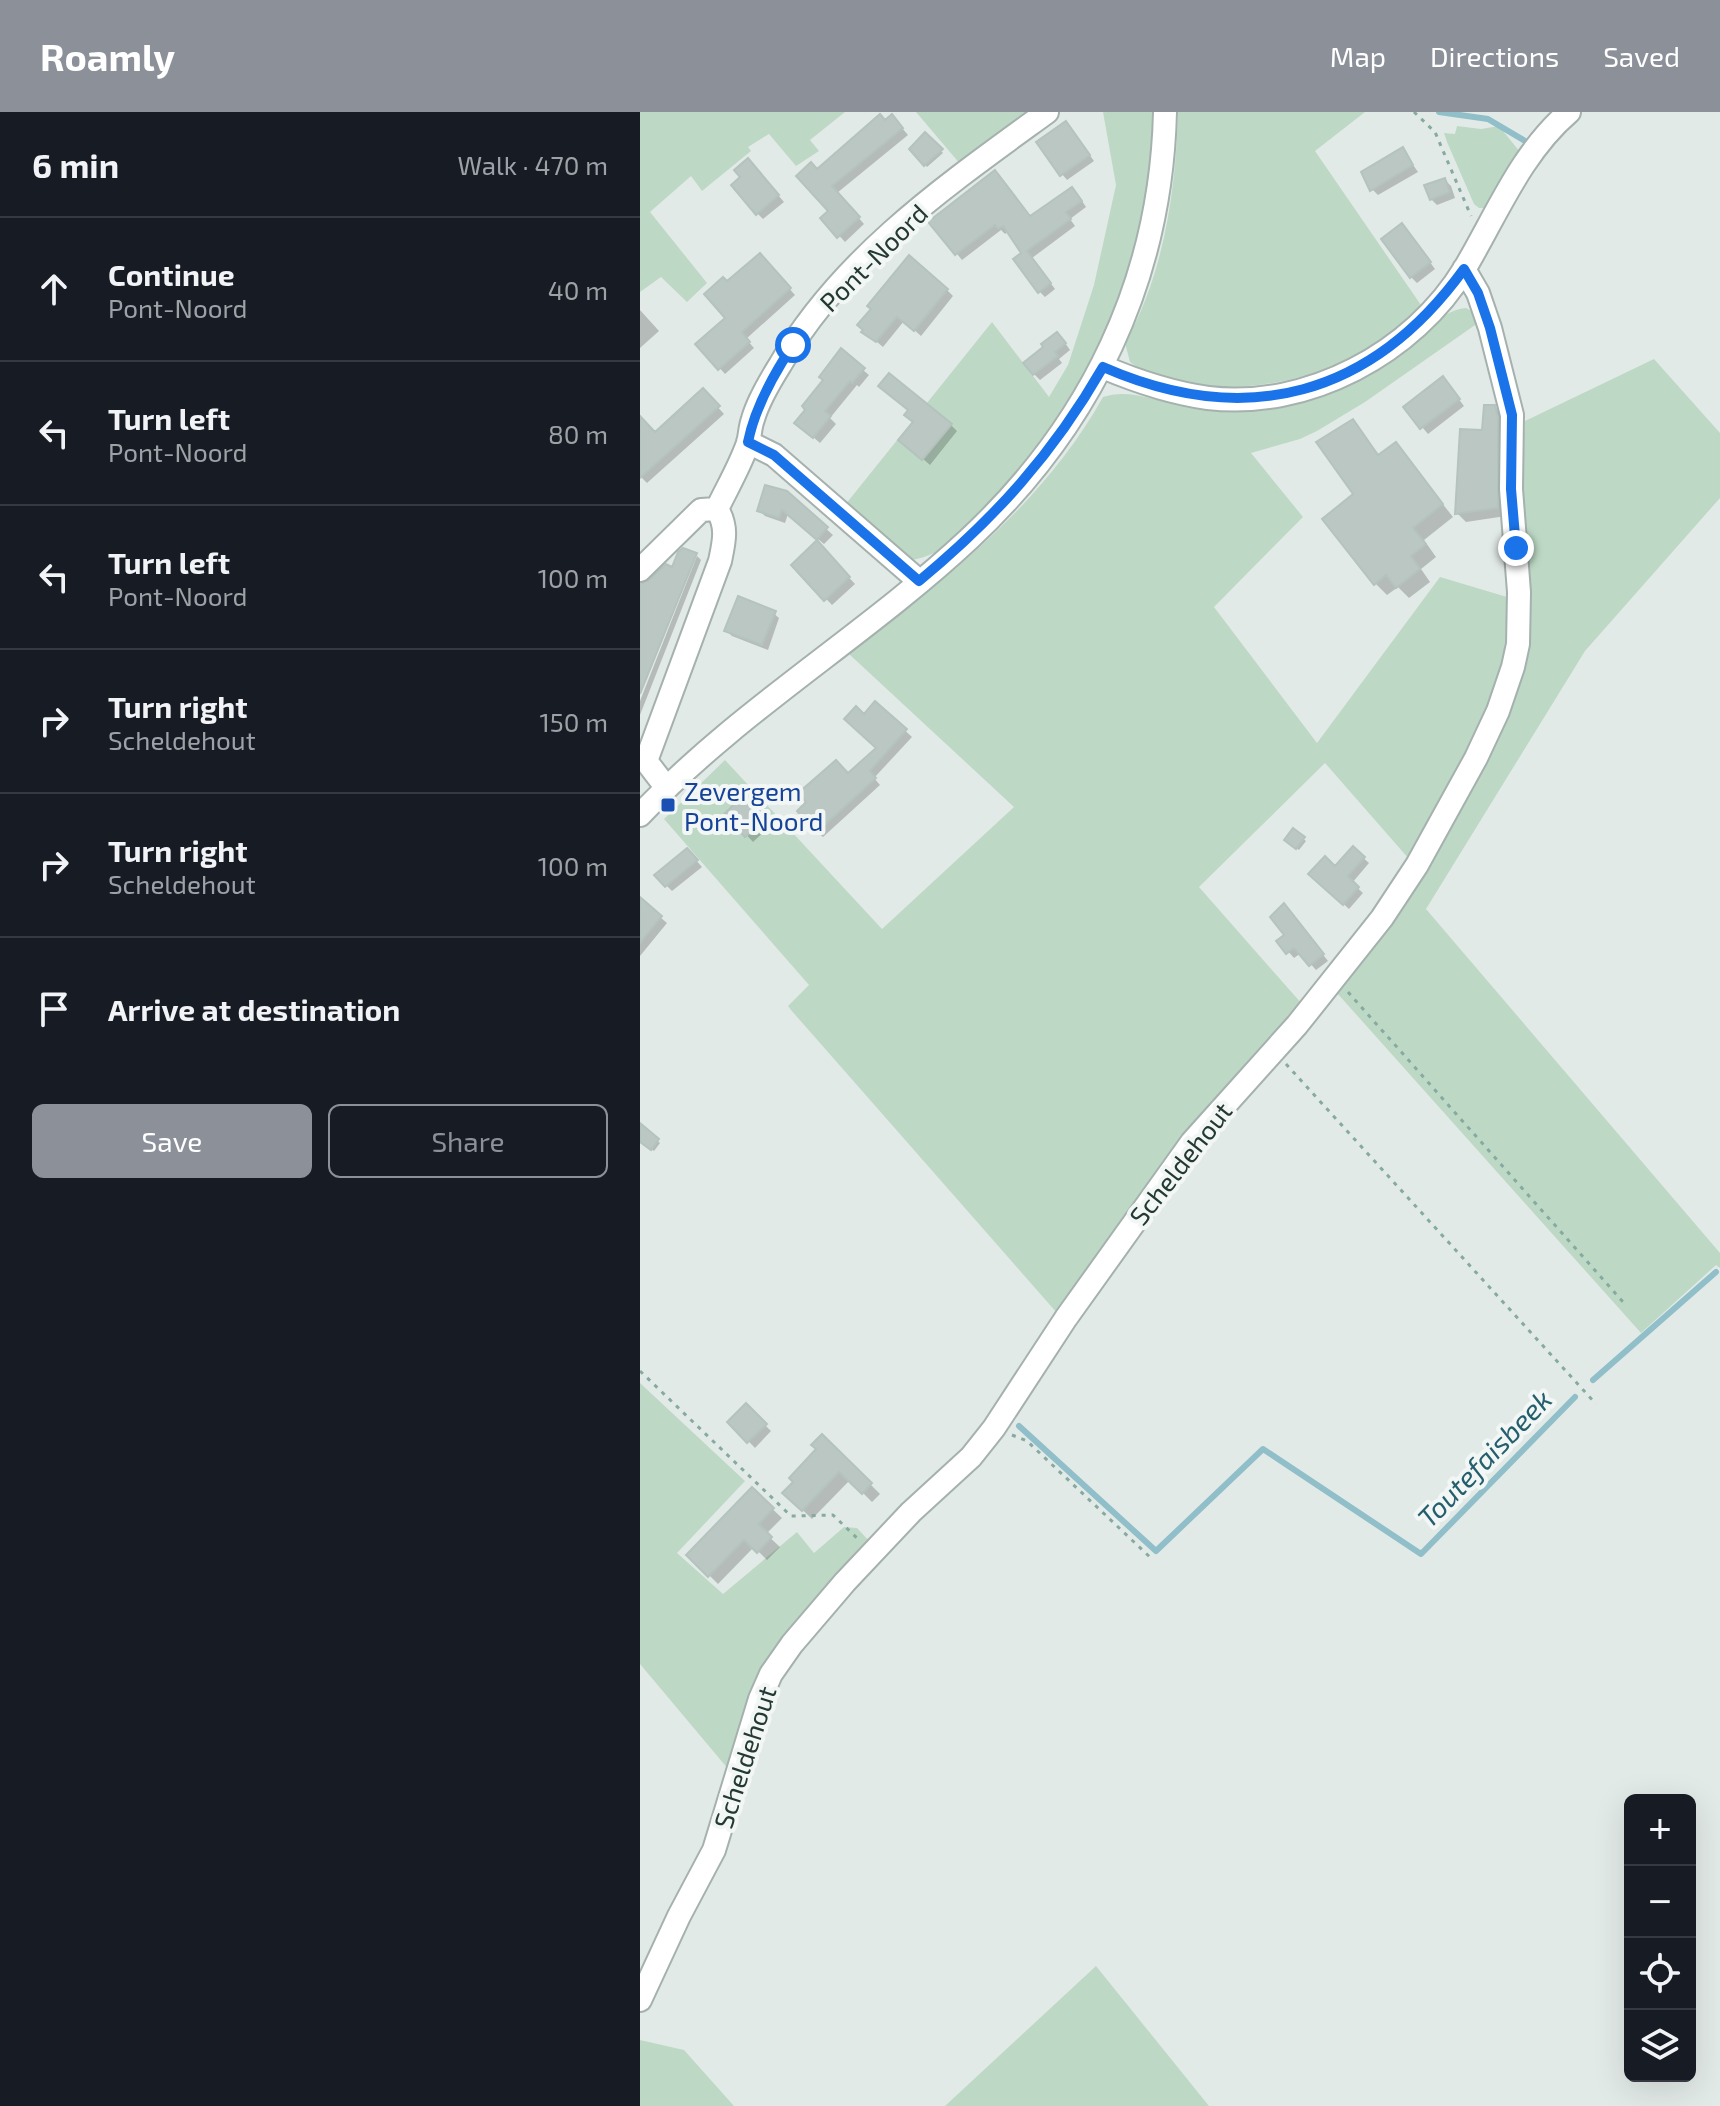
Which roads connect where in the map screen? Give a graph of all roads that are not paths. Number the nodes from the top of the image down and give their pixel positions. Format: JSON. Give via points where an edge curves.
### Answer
{"nodes":[{"id":1,"x":1047,"y":112,"type":"edge"},
{"id":2,"x":1165,"y":112,"type":"edge"},
{"id":3,"x":1569,"y":112,"type":"edge"},
{"id":4,"x":1464,"y":269,"type":"junction"},
{"id":5,"x":1103,"y":367,"type":"junction"},
{"id":6,"x":748,"y":442,"type":"junction"},
{"id":7,"x":717,"y":509,"type":"junction"},
{"id":8,"x":640,"y":570,"type":"edge"},
{"id":9,"x":919,"y":581,"type":"junction"},
{"id":10,"x":666,"y":787,"type":"junction"},
{"id":11,"x":640,"y":815,"type":"edge"},
{"id":12,"x":640,"y":2000,"type":"edge"}],
"edges":[{"from":1,"to":6,"type":"street","name":"Pont-Noord","via":[[931,199],[848,275],[780,365],[753,418]]},
{"from":2,"to":5,"type":"street","via":[[1159,187],[1143,267]]},
{"from":3,"to":4,"type":"street","via":[[1536,148]]},
{"from":4,"to":5,"type":"street","via":[[1418,325],[1373,359],[1312,387],[1237,399],[1207,398]]},
{"from":4,"to":12,"type":"street","name":"Scheldehout","via":[[1490,328],[1512,415],[1519,592],[1518,644],[1503,699],[1476,758],[1382,918],[1192,1142],[994,1428],[872,1553],[771,1674],[714,1850]]},
{"from":5,"to":9,"type":"street","via":[[1031,474],[991,518]]},
{"from":6,"to":7,"type":"street","name":"Pont-Noord"},
{"from":6,"to":9,"type":"street","via":[[774,455]]},
{"from":7,"to":8,"type":"street","via":[[701,510]]},
{"from":7,"to":10,"type":"street","via":[[725,533],[720,561],[646,761]]},
{"from":9,"to":10,"type":"street","via":[[717,740]]},
{"from":10,"to":11,"type":"street"}]}
